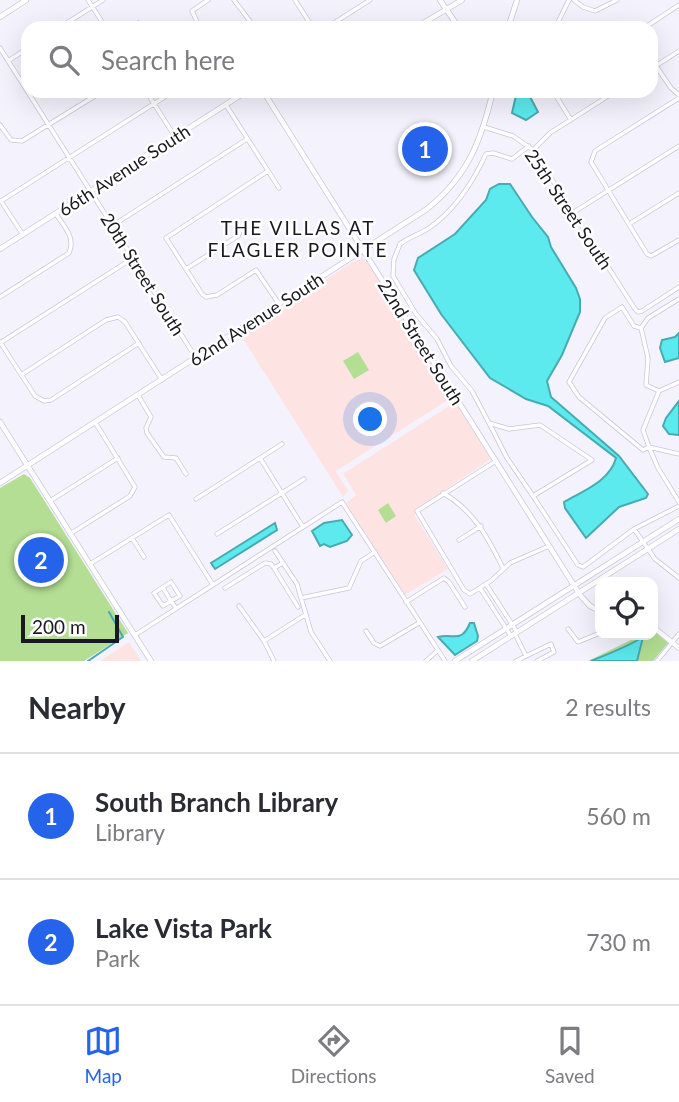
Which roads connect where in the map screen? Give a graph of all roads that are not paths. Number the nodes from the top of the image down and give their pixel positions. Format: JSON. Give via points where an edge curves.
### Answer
{"nodes":[{"id":1,"x":26,"y":0,"type":"edge"},
{"id":2,"x":88,"y":0,"type":"edge"},
{"id":3,"x":103,"y":0,"type":"edge"},
{"id":4,"x":208,"y":0,"type":"edge"},
{"id":5,"x":234,"y":0,"type":"edge"},
{"id":6,"x":295,"y":0,"type":"edge"},
{"id":7,"x":370,"y":0,"type":"edge"},
{"id":8,"x":440,"y":0,"type":"edge"},
{"id":9,"x":462,"y":0,"type":"edge"},
{"id":10,"x":517,"y":0,"type":"edge"},
{"id":11,"x":571,"y":0,"type":"edge"},
{"id":12,"x":617,"y":0,"type":"edge"},
{"id":13,"x":674,"y":0,"type":"edge"},
{"id":14,"x":679,"y":6,"type":"edge"},
{"id":15,"x":93,"y":7,"type":"junction"},
{"id":16,"x":446,"y":10,"type":"junction"},
{"id":17,"x":0,"y":17,"type":"edge"},
{"id":18,"x":70,"y":21,"type":"edge"},
{"id":19,"x":102,"y":21,"type":"edge"},
{"id":20,"x":197,"y":21,"type":"edge"},
{"id":21,"x":250,"y":21,"type":"edge"},
{"id":22,"x":308,"y":21,"type":"edge"},
{"id":23,"x":337,"y":21,"type":"edge"},
{"id":24,"x":427,"y":21,"type":"edge"},
{"id":25,"x":454,"y":21,"type":"edge"},
{"id":26,"x":510,"y":21,"type":"edge"},
{"id":27,"x":559,"y":21,"type":"edge"},
{"id":28,"x":654,"y":21,"type":"edge"},
{"id":29,"x":0,"y":48,"type":"edge"},
{"id":30,"x":679,"y":51,"type":"edge"},
{"id":31,"x":21,"y":53,"type":"edge"},
{"id":32,"x":8,"y":61,"type":"junction"},
{"id":33,"x":658,"y":65,"type":"edge"},
{"id":34,"x":658,"y":74,"type":"edge"},
{"id":35,"x":21,"y":79,"type":"edge"},
{"id":36,"x":679,"y":96,"type":"edge"},
{"id":37,"x":33,"y":98,"type":"edge"},
{"id":38,"x":92,"y":98,"type":"edge"},
{"id":39,"x":151,"y":98,"type":"edge"},
{"id":40,"x":162,"y":98,"type":"edge"},
{"id":41,"x":236,"y":98,"type":"edge"},
{"id":42,"x":267,"y":98,"type":"edge"},
{"id":43,"x":491,"y":98,"type":"edge"},
{"id":44,"x":557,"y":98,"type":"edge"},
{"id":45,"x":605,"y":98,"type":"edge"},
{"id":46,"x":154,"y":103,"type":"junction"},
{"id":47,"x":226,"y":105,"type":"junction"},
{"id":48,"x":571,"y":120,"type":"junction"},
{"id":49,"x":0,"y":125,"type":"edge"},
{"id":50,"x":49,"y":125,"type":"junction"},
{"id":51,"x":484,"y":127,"type":"junction"},
{"id":52,"x":175,"y":137,"type":"junction"},
{"id":53,"x":247,"y":139,"type":"junction"},
{"id":54,"x":679,"y":146,"type":"edge"},
{"id":55,"x":531,"y":148,"type":"junction"},
{"id":56,"x":69,"y":158,"type":"junction"},
{"id":57,"x":268,"y":171,"type":"junction"},
{"id":58,"x":279,"y":188,"type":"dead end"},
{"id":59,"x":608,"y":191,"type":"junction"},
{"id":60,"x":91,"y":192,"type":"junction"},
{"id":61,"x":679,"y":193,"type":"edge"},
{"id":62,"x":1,"y":200,"type":"edge"},
{"id":63,"x":574,"y":212,"type":"junction"},
{"id":64,"x":57,"y":214,"type":"junction"},
{"id":65,"x":629,"y":224,"type":"junction"},
{"id":66,"x":112,"y":226,"type":"junction"},
{"id":67,"x":240,"y":231,"type":"dead end"},
{"id":68,"x":23,"y":235,"type":"junction"},
{"id":69,"x":679,"y":240,"type":"edge"},
{"id":70,"x":0,"y":249,"type":"edge"},
{"id":71,"x":363,"y":250,"type":"junction"},
{"id":72,"x":133,"y":258,"type":"junction"},
{"id":73,"x":186,"y":269,"type":"junction"},
{"id":74,"x":679,"y":287,"type":"edge"},
{"id":75,"x":0,"y":298,"type":"edge"},
{"id":76,"x":679,"y":299,"type":"edge"},
{"id":77,"x":279,"y":304,"type":"junction"},
{"id":78,"x":641,"y":328,"type":"junction"},
{"id":79,"x":0,"y":343,"type":"edge"},
{"id":80,"x":139,"y":343,"type":"junction"},
{"id":81,"x":196,"y":358,"type":"junction"},
{"id":82,"x":21,"y":375,"type":"junction"},
{"id":83,"x":162,"y":380,"type":"junction"},
{"id":84,"x":679,"y":382,"type":"edge"},
{"id":85,"x":659,"y":391,"type":"junction"},
{"id":86,"x":138,"y":395,"type":"junction"},
{"id":87,"x":0,"y":422,"type":"edge"},
{"id":88,"x":95,"y":422,"type":"junction"},
{"id":89,"x":489,"y":423,"type":"junction"},
{"id":90,"x":282,"y":444,"type":"dead end"},
{"id":91,"x":649,"y":447,"type":"junction"},
{"id":92,"x":679,"y":454,"type":"edge"},
{"id":93,"x":118,"y":458,"type":"junction"},
{"id":94,"x":260,"y":458,"type":"junction"},
{"id":95,"x":496,"y":461,"type":"junction"},
{"id":96,"x":28,"y":466,"type":"junction"},
{"id":97,"x":186,"y":474,"type":"dead end"},
{"id":98,"x":304,"y":479,"type":"dead end"},
{"id":99,"x":0,"y":483,"type":"edge"},
{"id":100,"x":443,"y":493,"type":"junction"},
{"id":101,"x":281,"y":494,"type":"junction"},
{"id":102,"x":533,"y":496,"type":"junction"},
{"id":103,"x":196,"y":499,"type":"dead end"},
{"id":104,"x":50,"y":501,"type":"junction"},
{"id":105,"x":679,"y":504,"type":"edge"},
{"id":106,"x":679,"y":519,"type":"edge"},
{"id":107,"x":481,"y":526,"type":"junction"},
{"id":108,"x":303,"y":527,"type":"junction"},
{"id":109,"x":634,"y":529,"type":"junction"},
{"id":110,"x":679,"y":529,"type":"edge"},
{"id":111,"x":70,"y":534,"type":"junction"},
{"id":112,"x":217,"y":534,"type":"dead end"},
{"id":113,"x":132,"y":538,"type":"junction"},
{"id":114,"x":459,"y":540,"type":"dead end"},
{"id":115,"x":643,"y":542,"type":"junction"},
{"id":116,"x":549,"y":547,"type":"junction"},
{"id":117,"x":647,"y":549,"type":"junction"},
{"id":118,"x":275,"y":551,"type":"dead end"},
{"id":119,"x":374,"y":552,"type":"junction"},
{"id":120,"x":144,"y":557,"type":"dead end"},
{"id":121,"x":283,"y":563,"type":"junction"},
{"id":122,"x":90,"y":564,"type":"junction"},
{"id":123,"x":274,"y":568,"type":"junction"},
{"id":124,"x":503,"y":568,"type":"junction"},
{"id":125,"x":679,"y":578,"type":"edge"},
{"id":126,"x":486,"y":584,"type":"junction"},
{"id":127,"x":212,"y":585,"type":"junction"},
{"id":128,"x":574,"y":586,"type":"junction"},
{"id":129,"x":163,"y":588,"type":"junction"},
{"id":130,"x":225,"y":588,"type":"dead end"},
{"id":131,"x":480,"y":588,"type":"junction"},
{"id":132,"x":579,"y":593,"type":"junction"},
{"id":133,"x":302,"y":598,"type":"junction"},
{"id":134,"x":171,"y":601,"type":"junction"},
{"id":135,"x":406,"y":602,"type":"junction"},
{"id":136,"x":239,"y":606,"type":"dead end"},
{"id":137,"x":298,"y":607,"type":"dead end"},
{"id":138,"x":465,"y":607,"type":"dead end"},
{"id":139,"x":176,"y":608,"type":"junction"},
{"id":140,"x":595,"y":608,"type":"edge"},
{"id":141,"x":305,"y":615,"type":"junction"},
{"id":142,"x":419,"y":623,"type":"junction"},
{"id":143,"x":512,"y":625,"type":"junction"},
{"id":144,"x":506,"y":629,"type":"junction"},
{"id":145,"x":568,"y":629,"type":"dead end"},
{"id":146,"x":658,"y":630,"type":"edge"},
{"id":147,"x":366,"y":631,"type":"dead end"},
{"id":148,"x":514,"y":634,"type":"junction"},
{"id":149,"x":595,"y":634,"type":"edge"},
{"id":150,"x":679,"y":634,"type":"edge"},
{"id":151,"x":135,"y":635,"type":"junction"},
{"id":152,"x":264,"y":641,"type":"junction"},
{"id":153,"x":673,"y":642,"type":"junction"},
{"id":154,"x":679,"y":648,"type":"edge"},
{"id":155,"x":438,"y":650,"type":"junction"},
{"id":156,"x":526,"y":656,"type":"junction"},
{"id":157,"x":151,"y":661,"type":"edge"},
{"id":158,"x":274,"y":661,"type":"edge"},
{"id":159,"x":330,"y":661,"type":"edge"},
{"id":160,"x":426,"y":661,"type":"edge"},
{"id":161,"x":445,"y":661,"type":"edge"},
{"id":162,"x":455,"y":661,"type":"edge"},
{"id":163,"x":472,"y":661,"type":"edge"},
{"id":164,"x":516,"y":661,"type":"edge"},
{"id":165,"x":537,"y":661,"type":"edge"},
{"id":166,"x":657,"y":661,"type":"edge"}],
"edges":[{"from":1,"to":17,"type":"street"},
{"from":2,"to":15,"type":"street"},
{"from":3,"to":15,"type":"street"},
{"from":4,"to":20,"type":"street","via":[[192,11]]},
{"from":5,"to":21,"type":"street"},
{"from":6,"to":22,"type":"street"},
{"from":7,"to":23,"type":"street"},
{"from":8,"to":16,"type":"street"},
{"from":9,"to":16,"type":"street"},
{"from":10,"to":26,"type":"street"},
{"from":11,"to":12,"type":"street","via":[[595,11]]},
{"from":11,"to":27,"type":"street"},
{"from":13,"to":14,"type":"street"},
{"from":14,"to":28,"type":"street"},
{"from":15,"to":18,"type":"street"},
{"from":15,"to":19,"type":"street"},
{"from":16,"to":24,"type":"street"},
{"from":16,"to":25,"type":"street"},
{"from":29,"to":32,"type":"street","name":"20th Street South"},
{"from":30,"to":33,"type":"street"},
{"from":31,"to":32,"type":"street"},
{"from":32,"to":35,"type":"street","name":"20th Street South"},
{"from":34,"to":36,"type":"street"},
{"from":36,"to":59,"type":"street","via":[[591,156]]},
{"from":37,"to":50,"type":"street","name":"20th Street South"},
{"from":38,"to":50,"type":"street"},
{"from":39,"to":46,"type":"street"},
{"from":40,"to":46,"type":"street"},
{"from":41,"to":47,"type":"street","name":"66th Avenue South"},
{"from":42,"to":71,"type":"street","name":"22nd Street South"},
{"from":43,"to":51,"type":"street","name":"62nd Avenue South"},
{"from":44,"to":48,"type":"street"},
{"from":45,"to":48,"type":"street"},
{"from":46,"to":52,"type":"street"},
{"from":46,"to":56,"type":"street"},
{"from":47,"to":52,"type":"street","name":"66th Avenue South"},
{"from":47,"to":53,"type":"street"},
{"from":48,"to":55,"type":"street"},
{"from":49,"to":50,"type":"street","via":[[16,141]]},
{"from":50,"to":56,"type":"street","name":"20th Street South"},
{"from":51,"to":55,"type":"street","name":"25th Street South","via":[[513,136]]},
{"from":51,"to":71,"type":"street","name":"62nd Avenue South","via":[[470,159],[447,191]]},
{"from":52,"to":60,"type":"street","name":"66th Avenue South"},
{"from":53,"to":57,"type":"street"},
{"from":53,"to":66,"type":"street"},
{"from":54,"to":59,"type":"street"},
{"from":55,"to":63,"type":"street","name":"25th Street South"},
{"from":55,"to":89,"type":"street","via":[[512,159],[486,155],[458,200],[428,228],[402,241],[394,259],[393,276]]},
{"from":56,"to":60,"type":"street","name":"20th Street South"},
{"from":56,"to":62,"type":"street"},
{"from":57,"to":58,"type":"street"},
{"from":57,"to":73,"type":"street","via":[[166,238]]},
{"from":59,"to":63,"type":"street"},
{"from":59,"to":65,"type":"street"},
{"from":60,"to":64,"type":"street","name":"66th Avenue South"},
{"from":60,"to":66,"type":"street","name":"20th Street South"},
{"from":61,"to":65,"type":"street"},
{"from":62,"to":68,"type":"street"},
{"from":63,"to":74,"type":"street","name":"25th Street South","via":[[638,312]]},
{"from":64,"to":68,"type":"street","name":"66th Avenue South"},
{"from":64,"to":75,"type":"street","via":[[72,243],[66,256]]},
{"from":65,"to":69,"type":"street","via":[[651,256]]},
{"from":66,"to":72,"type":"street","name":"20th Street South"},
{"from":67,"to":73,"type":"street"},
{"from":68,"to":70,"type":"street","name":"66th Avenue South"},
{"from":71,"to":77,"type":"street","name":"62nd Avenue South"},
{"from":71,"to":95,"type":"street","name":"22nd Street South"},
{"from":72,"to":79,"type":"street"},
{"from":72,"to":81,"type":"street","name":"20th Street South"},
{"from":73,"to":77,"type":"street","via":[[206,297],[256,270]]},
{"from":76,"to":78,"type":"street","via":[[648,318]]},
{"from":77,"to":81,"type":"street","name":"62nd Avenue South"},
{"from":78,"to":85,"type":"street","via":[[648,358],[646,385]]},
{"from":78,"to":91,"type":"street","via":[[634,326],[622,307],[606,318],[569,382],[579,397],[643,450]]},
{"from":79,"to":82,"type":"street"},
{"from":80,"to":82,"type":"street","via":[[118,317],[106,320]]},
{"from":80,"to":82,"type":"street","via":[[51,400],[35,396]]},
{"from":80,"to":83,"type":"street"},
{"from":81,"to":83,"type":"street","name":"62nd Avenue South"},
{"from":83,"to":86,"type":"street","name":"62nd Avenue South"},
{"from":84,"to":85,"type":"street"},
{"from":85,"to":91,"type":"street","via":[[643,430]]},
{"from":86,"to":88,"type":"street","name":"62nd Avenue South"},
{"from":86,"to":97,"type":"street","via":[[151,417],[147,433],[161,455],[176,458]]},
{"from":87,"to":96,"type":"street"},
{"from":88,"to":93,"type":"street"},
{"from":88,"to":96,"type":"street","name":"62nd Avenue South"},
{"from":89,"to":102,"type":"street"},
{"from":89,"to":102,"type":"street","via":[[509,429],[540,425],[592,460]]},
{"from":90,"to":94,"type":"street"},
{"from":91,"to":92,"type":"street"},
{"from":91,"to":105,"type":"street"},
{"from":93,"to":104,"type":"street"},
{"from":93,"to":111,"type":"street","via":[[135,487],[130,496]]},
{"from":94,"to":101,"type":"street"},
{"from":94,"to":103,"type":"street"},
{"from":95,"to":100,"type":"street"},
{"from":95,"to":116,"type":"street","name":"22nd Street South"},
{"from":96,"to":99,"type":"street","name":"62nd Avenue South"},
{"from":96,"to":104,"type":"street"},
{"from":98,"to":101,"type":"street"},
{"from":100,"to":107,"type":"street"},
{"from":100,"to":131,"type":"street","via":[[417,511],[464,590],[470,594]]},
{"from":101,"to":108,"type":"street"},
{"from":101,"to":112,"type":"street"},
{"from":102,"to":109,"type":"street","via":[[583,567]]},
{"from":104,"to":111,"type":"street"},
{"from":105,"to":109,"type":"street"},
{"from":106,"to":115,"type":"street"},
{"from":107,"to":114,"type":"street"},
{"from":107,"to":124,"type":"street"},
{"from":108,"to":119,"type":"street","via":[[342,502]]},
{"from":108,"to":127,"type":"street"},
{"from":109,"to":115,"type":"street"},
{"from":110,"to":117,"type":"street"},
{"from":111,"to":122,"type":"street"},
{"from":113,"to":120,"type":"street"},
{"from":113,"to":122,"type":"street"},
{"from":113,"to":127,"type":"street","via":[[169,515]]},
{"from":115,"to":117,"type":"street"},
{"from":115,"to":128,"type":"street"},
{"from":116,"to":124,"type":"street"},
{"from":116,"to":128,"type":"street","name":"22nd Street South"},
{"from":117,"to":125,"type":"street"},
{"from":117,"to":132,"type":"street"},
{"from":118,"to":121,"type":"street"},
{"from":119,"to":133,"type":"street","via":[[361,561],[349,588]]},
{"from":119,"to":135,"type":"street"},
{"from":121,"to":123,"type":"street"},
{"from":121,"to":133,"type":"street"},
{"from":122,"to":151,"type":"street"},
{"from":123,"to":130,"type":"street","via":[[265,563]]},
{"from":123,"to":137,"type":"street"},
{"from":124,"to":126,"type":"street"},
{"from":126,"to":131,"type":"street"},
{"from":126,"to":143,"type":"street"},
{"from":127,"to":139,"type":"street"},
{"from":128,"to":132,"type":"street","name":"22nd Street South"},
{"from":128,"to":143,"type":"street"},
{"from":129,"to":134,"type":"street"},
{"from":129,"to":134,"type":"street","via":[[154,593],[163,606]]},
{"from":129,"to":134,"type":"street","via":[[171,582],[180,596]]},
{"from":131,"to":144,"type":"street"},
{"from":132,"to":140,"type":"street","name":"22nd Street South"},
{"from":132,"to":148,"type":"street"},
{"from":133,"to":141,"type":"street"},
{"from":134,"to":139,"type":"street"},
{"from":135,"to":138,"type":"street","via":[[444,578]]},
{"from":135,"to":142,"type":"street"},
{"from":136,"to":152,"type":"street"},
{"from":139,"to":151,"type":"street"},
{"from":141,"to":152,"type":"street"},
{"from":141,"to":159,"type":"street"},
{"from":142,"to":147,"type":"street","via":[[383,646],[374,643]]},
{"from":142,"to":155,"type":"street"},
{"from":143,"to":144,"type":"street"},
{"from":143,"to":148,"type":"street"},
{"from":144,"to":148,"type":"street"},
{"from":144,"to":162,"type":"street"},
{"from":145,"to":149,"type":"street","via":[[578,642]]},
{"from":146,"to":153,"type":"street"},
{"from":148,"to":156,"type":"street"},
{"from":148,"to":163,"type":"street"},
{"from":150,"to":153,"type":"street"},
{"from":151,"to":157,"type":"street"},
{"from":152,"to":158,"type":"street"},
{"from":153,"to":154,"type":"street"},
{"from":153,"to":166,"type":"street"},
{"from":155,"to":160,"type":"street"},
{"from":155,"to":161,"type":"street"},
{"from":156,"to":164,"type":"street"},
{"from":156,"to":165,"type":"street","via":[[551,644],[554,652]]}]}
